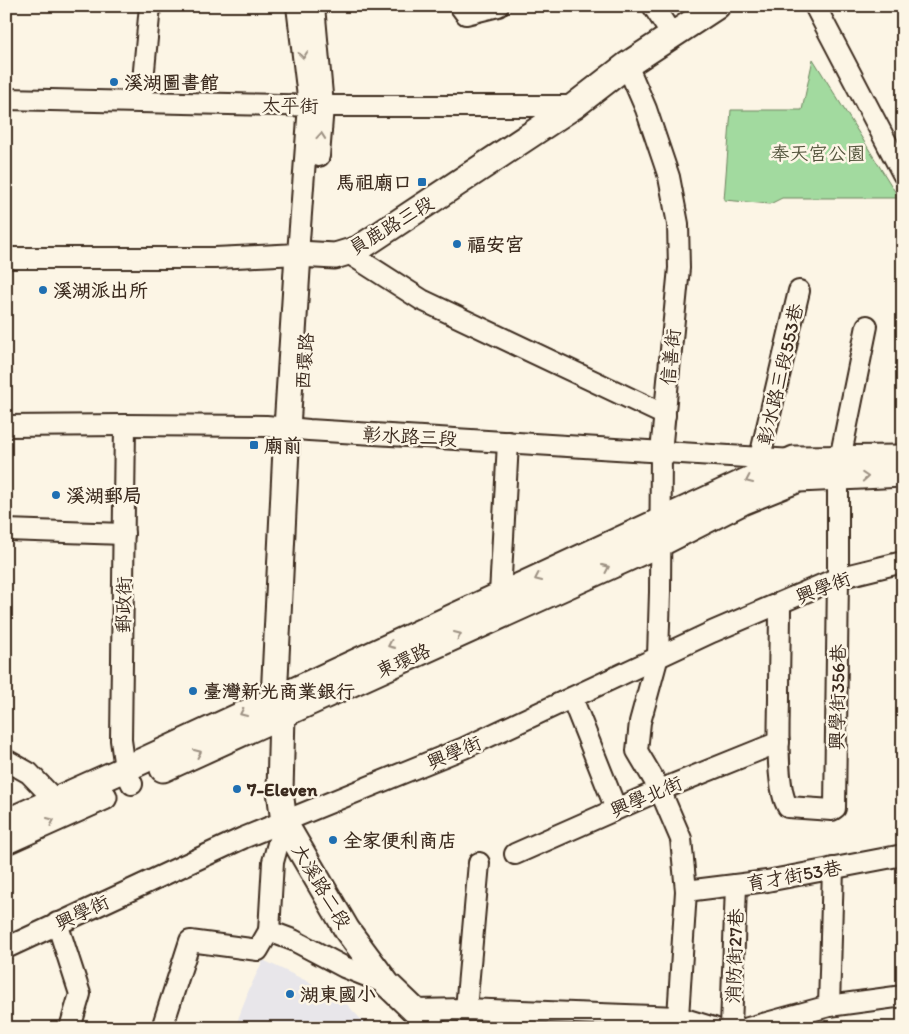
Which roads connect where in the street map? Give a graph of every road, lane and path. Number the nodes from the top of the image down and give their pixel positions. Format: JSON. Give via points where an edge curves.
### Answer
{"nodes":[{"id":1,"x":150,"y":6,"type":"edge"},
{"id":2,"x":297,"y":6,"type":"edge"},
{"id":3,"x":314,"y":6,"type":"edge"},
{"id":4,"x":498,"y":6,"type":"edge"},
{"id":5,"x":653,"y":6,"type":"edge"},
{"id":6,"x":717,"y":6,"type":"edge"},
{"id":7,"x":815,"y":6,"type":"edge"},
{"id":8,"x":463,"y":10,"type":"edge"},
{"id":9,"x":672,"y":35,"type":"junction"},
{"id":10,"x":628,"y":65,"type":"junction"},
{"id":11,"x":6,"y":100,"type":"edge"},
{"id":12,"x":141,"y":102,"type":"junction"},
{"id":13,"x":316,"y":106,"type":"junction"},
{"id":14,"x":574,"y":106,"type":"junction"},
{"id":15,"x":903,"y":174,"type":"edge"},
{"id":16,"x":346,"y":252,"type":"junction"},
{"id":17,"x":305,"y":255,"type":"junction"},
{"id":18,"x":6,"y":258,"type":"edge"},
{"id":19,"x":799,"y":292,"type":"dead end"},
{"id":20,"x":867,"y":326,"type":"dead end"},
{"id":21,"x":664,"y":415,"type":"junction"},
{"id":22,"x":125,"y":424,"type":"junction"},
{"id":23,"x":6,"y":426,"type":"edge"},
{"id":24,"x":293,"y":429,"type":"junction"},
{"id":25,"x":508,"y":442,"type":"junction"},
{"id":26,"x":661,"y":452,"type":"junction"},
{"id":27,"x":760,"y":457,"type":"junction"},
{"id":28,"x":903,"y":458,"type":"edge"},
{"id":29,"x":839,"y":468,"type":"junction"},
{"id":30,"x":796,"y":469,"type":"junction"},
{"id":31,"x":903,"y":474,"type":"edge"},
{"id":32,"x":6,"y":530,"type":"edge"},
{"id":33,"x":661,"y":532,"type":"junction"},
{"id":34,"x":124,"y":534,"type":"junction"},
{"id":35,"x":903,"y":562,"type":"edge"},
{"id":36,"x":838,"y":578,"type":"junction"},
{"id":37,"x":500,"y":595,"type":"junction"},
{"id":38,"x":780,"y":604,"type":"junction"},
{"id":39,"x":658,"y":656,"type":"junction"},
{"id":40,"x":572,"y":698,"type":"junction"},
{"id":41,"x":280,"y":702,"type":"junction"},
{"id":42,"x":779,"y":742,"type":"junction"},
{"id":43,"x":6,"y":760,"type":"edge"},
{"id":44,"x":129,"y":776,"type":"junction"},
{"id":45,"x":660,"y":790,"type":"junction"},
{"id":46,"x":55,"y":800,"type":"junction"},
{"id":47,"x":616,"y":809,"type":"junction"},
{"id":48,"x":6,"y":822,"type":"edge"},
{"id":49,"x":284,"y":822,"type":"junction"},
{"id":50,"x":6,"y":841,"type":"edge"},
{"id":51,"x":515,"y":854,"type":"dead end"},
{"id":52,"x":903,"y":855,"type":"edge"},
{"id":53,"x":479,"y":863,"type":"dead end"},
{"id":54,"x":833,"y":868,"type":"junction"},
{"id":55,"x":736,"y":885,"type":"junction"},
{"id":56,"x":686,"y":891,"type":"junction"},
{"id":57,"x":57,"y":923,"type":"junction"},
{"id":58,"x":269,"y":931,"type":"junction"},
{"id":59,"x":6,"y":948,"type":"edge"},
{"id":60,"x":387,"y":984,"type":"junction"},
{"id":61,"x":903,"y":996,"type":"edge"},
{"id":62,"x":829,"y":1006,"type":"junction"},
{"id":63,"x":466,"y":1009,"type":"junction"},
{"id":64,"x":414,"y":1010,"type":"junction"},
{"id":65,"x":678,"y":1017,"type":"junction"},
{"id":66,"x":70,"y":1028,"type":"edge"},
{"id":67,"x":162,"y":1028,"type":"edge"},
{"id":68,"x":433,"y":1028,"type":"edge"},
{"id":69,"x":714,"y":1028,"type":"edge"},
{"id":70,"x":731,"y":1028,"type":"edge"},
{"id":71,"x":748,"y":1028,"type":"edge"}],
"edges":[{"from":1,"to":12,"type":"street"},
{"from":2,"to":13,"type":"street","name":"西環路","one_way":true},
{"from":3,"to":13,"type":"street","name":"西環路"},
{"from":4,"to":8,"type":"street"},
{"from":5,"to":9,"type":"street"},
{"from":6,"to":9,"type":"main road","name":"員鹿路三段"},
{"from":7,"to":15,"type":"street"},
{"from":9,"to":10,"type":"main road","name":"員鹿路三段"},
{"from":10,"to":14,"type":"main road","name":"員鹿路三段"},
{"from":10,"to":21,"type":"street","name":"信善街","via":[[668,177],[678,224],[679,268]]},
{"from":11,"to":12,"type":"street","name":"太平街"},
{"from":12,"to":13,"type":"street","name":"太平街"},
{"from":13,"to":14,"type":"street","name":"太平街"},
{"from":13,"to":17,"type":"street","name":"西環路"},
{"from":14,"to":16,"type":"main road","name":"員鹿路三段","via":[[358,249]]},
{"from":16,"to":17,"type":"main road","name":"員鹿路三段","via":[[335,256]]},
{"from":16,"to":21,"type":"street","via":[[422,300]]},
{"from":17,"to":18,"type":"street","name":"員鹿路三段"},
{"from":17,"to":24,"type":"main road","name":"西環路"},
{"from":19,"to":27,"type":"street","name":"彰水路三段553巷"},
{"from":20,"to":29,"type":"street"},
{"from":21,"to":26,"type":"street","name":"信善街"},
{"from":22,"to":23,"type":"street","name":"彰水路三段"},
{"from":22,"to":24,"type":"street","name":"彰水路三段"},
{"from":22,"to":34,"type":"street","name":"郵政街"},
{"from":24,"to":25,"type":"street","name":"彰水路三段"},
{"from":24,"to":41,"type":"main road","name":"西環路"},
{"from":25,"to":26,"type":"street","name":"彰水路三段"},
{"from":25,"to":37,"type":"street"},
{"from":26,"to":27,"type":"street","name":"彰水路三段"},
{"from":26,"to":33,"type":"street","name":"信善街"},
{"from":27,"to":30,"type":"street","name":"彰水路三段"},
{"from":28,"to":29,"type":"main road"},
{"from":29,"to":30,"type":"main road"},
{"from":29,"to":31,"type":"main road","one_way":true},
{"from":29,"to":36,"type":"street"},
{"from":30,"to":33,"type":"main road","name":"東環路","via":[[742,502]]},
{"from":32,"to":34,"type":"street"},
{"from":33,"to":37,"type":"main road","name":"東環路","one_way":true},
{"from":33,"to":39,"type":"street","name":"信善街"},
{"from":41,"to":33,"type":"main road","name":"東環路","one_way":true},
{"from":34,"to":44,"type":"street","name":"郵政街","via":[[121,740]]},
{"from":35,"to":36,"type":"street","name":"興學街"},
{"from":36,"to":38,"type":"street","name":"興學街"},
{"from":36,"to":42,"type":"street","name":"興學街356巷","via":[[835,808],[829,811],[788,807],[782,789]]},
{"from":37,"to":41,"type":"main road","name":"東環路","one_way":true},
{"from":38,"to":39,"type":"street","name":"興學街"},
{"from":38,"to":42,"type":"street"},
{"from":39,"to":40,"type":"street","name":"興學街"},
{"from":39,"to":45,"type":"street","name":"信善街","via":[[640,722],[638,750]]},
{"from":40,"to":47,"type":"street"},
{"from":40,"to":49,"type":"street","name":"興學街","via":[[464,748]]},
{"from":41,"to":44,"type":"main road","name":"東環路"},
{"from":41,"to":49,"type":"main road","name":"大溪路二段","via":[[280,791]]},
{"from":42,"to":45,"type":"street","name":"興學北街"},
{"from":43,"to":46,"type":"street","via":[[29,773]]},
{"from":44,"to":46,"type":"main road","name":"東環路"},
{"from":50,"to":44,"type":"main road","name":"東環路","one_way":true},
{"from":45,"to":47,"type":"street","name":"興學北街"},
{"from":45,"to":56,"type":"street","name":"信善街","via":[[682,839]]},
{"from":46,"to":48,"type":"main road","name":"東環路"},
{"from":47,"to":51,"type":"street","name":"興學北街"},
{"from":49,"to":57,"type":"street","name":"興學街"},
{"from":49,"to":58,"type":"street","via":[[273,862]]},
{"from":49,"to":60,"type":"main road","name":"大溪路二段","via":[[347,930]]},
{"from":52,"to":54,"type":"street","name":"育才街53巷"},
{"from":53,"to":63,"type":"street"},
{"from":54,"to":55,"type":"street","name":"育才街53巷"},
{"from":54,"to":62,"type":"street"},
{"from":55,"to":56,"type":"street","name":"育才街53巷"},
{"from":55,"to":70,"type":"street","name":"消防街27巷"},
{"from":56,"to":65,"type":"street","name":"信善街"},
{"from":57,"to":59,"type":"street","name":"興學街"},
{"from":57,"to":66,"type":"street","via":[[80,994]]},
{"from":58,"to":60,"type":"street"},
{"from":58,"to":67,"type":"street","via":[[258,950],[190,941]]},
{"from":60,"to":64,"type":"main road","name":"大溪路二段"},
{"from":61,"to":62,"type":"street"},
{"from":62,"to":71,"type":"street"},
{"from":63,"to":64,"type":"street"},
{"from":63,"to":65,"type":"street"},
{"from":64,"to":68,"type":"main road","name":"大溪路二段"},
{"from":65,"to":69,"type":"street"}]}
